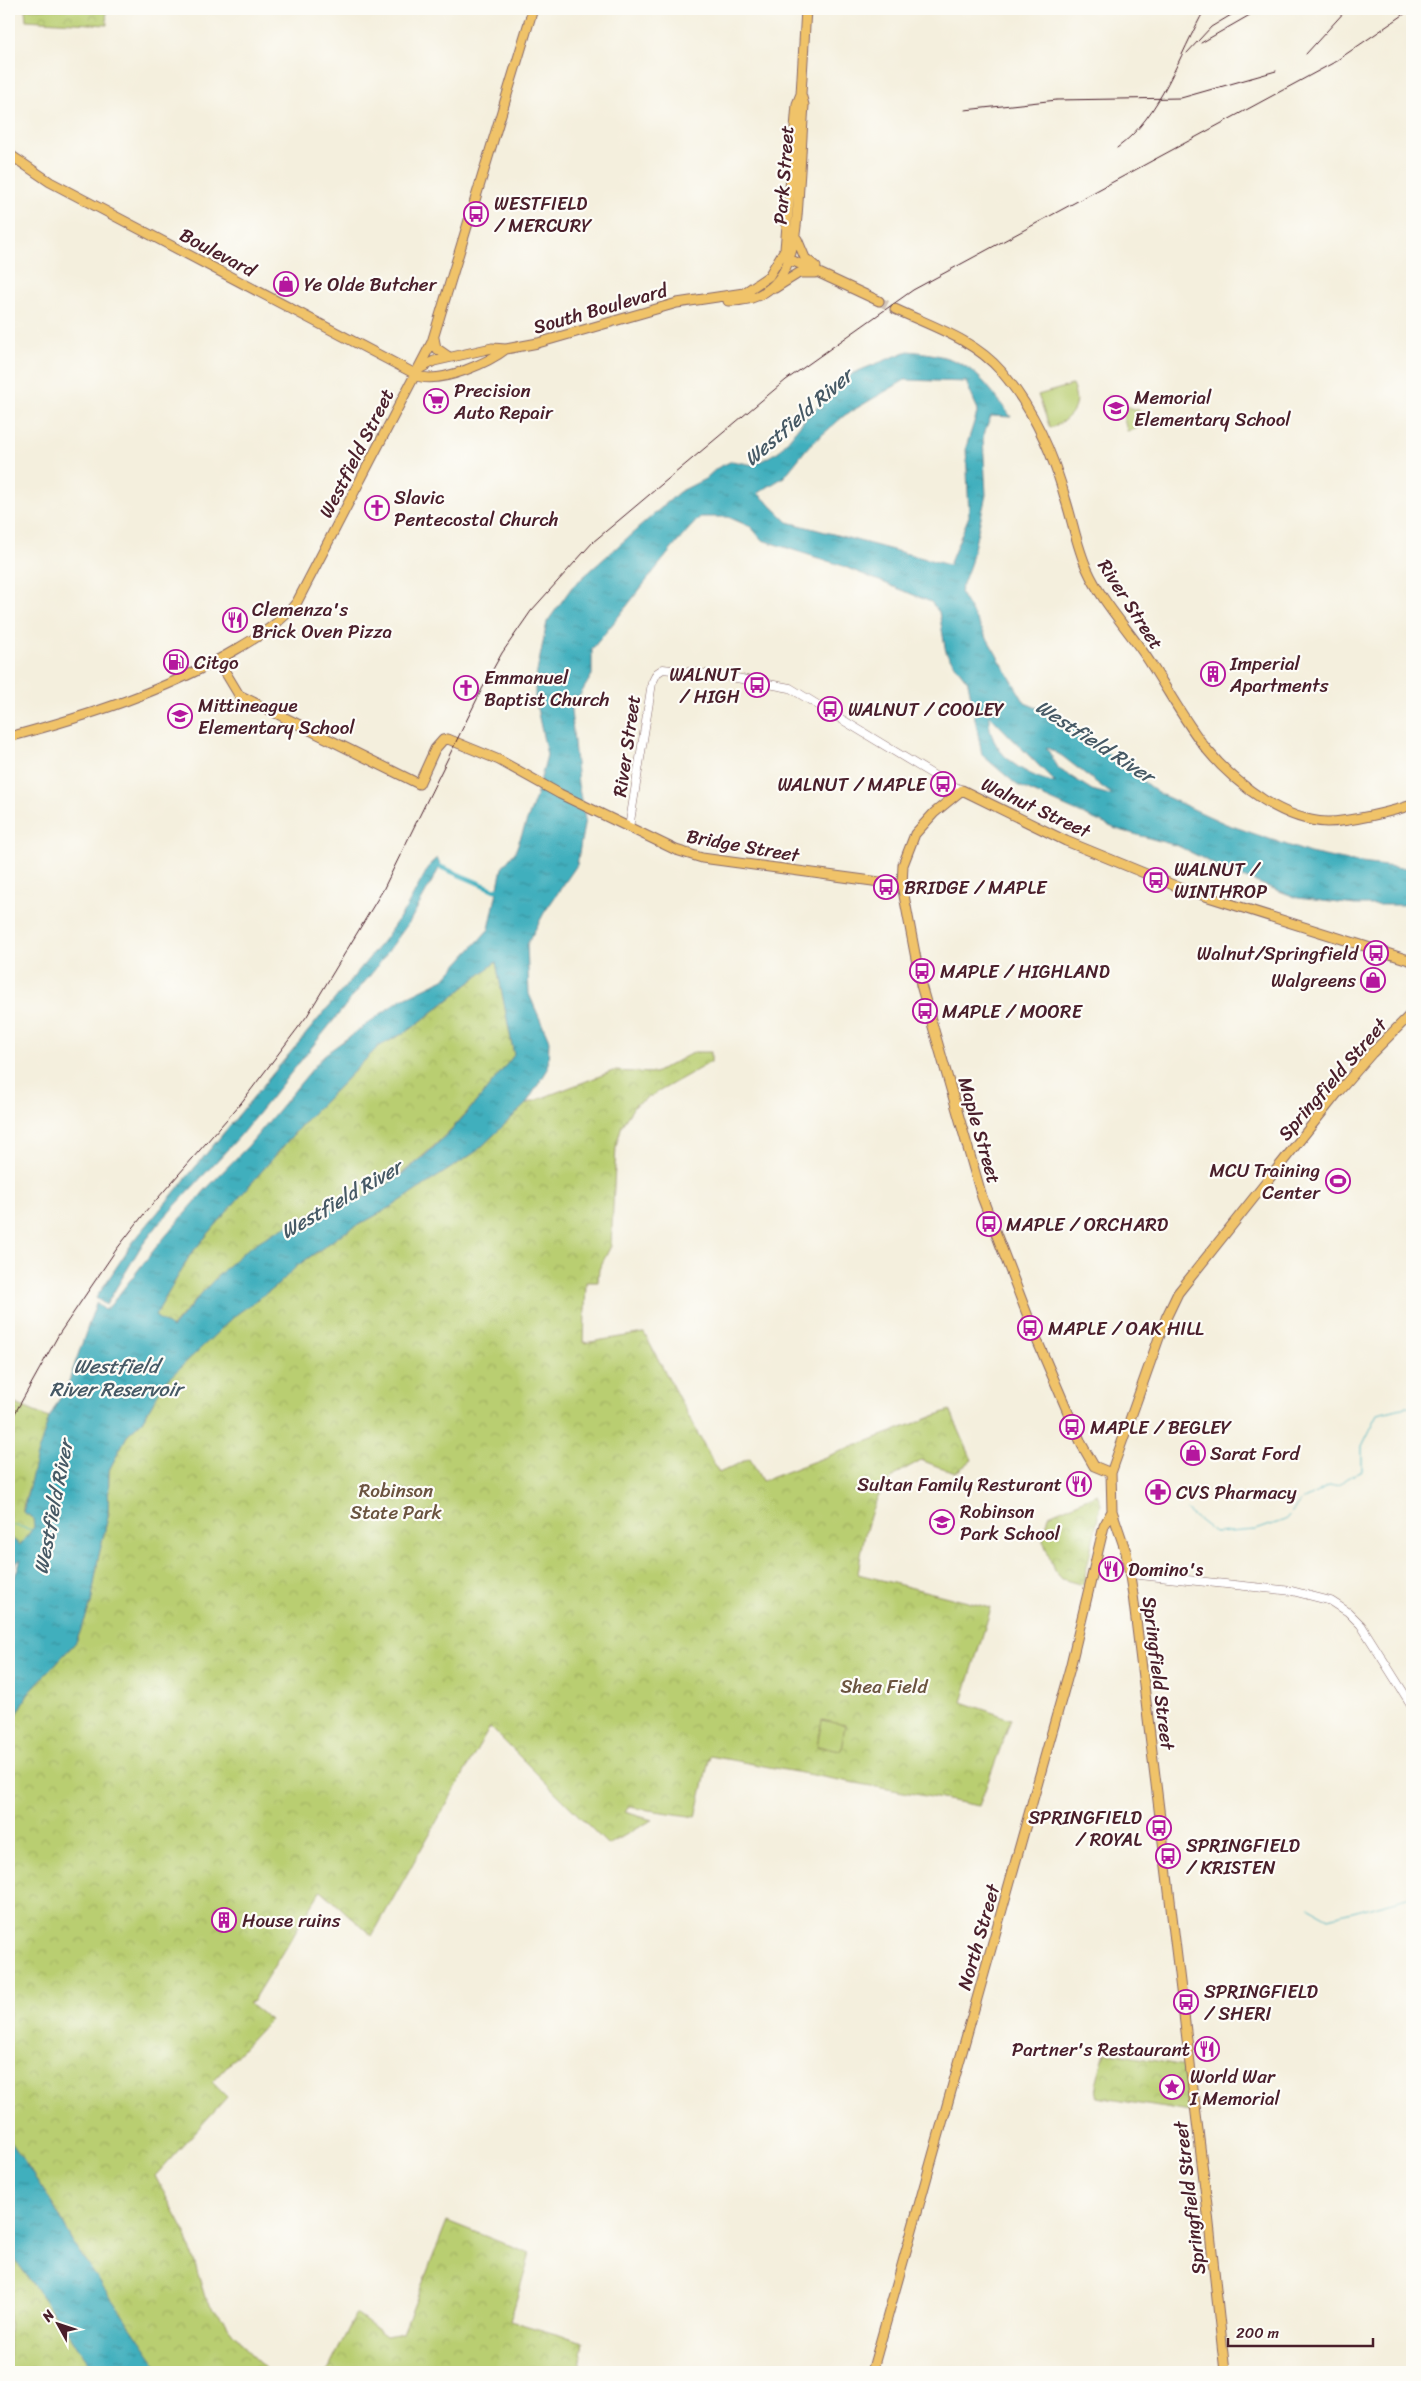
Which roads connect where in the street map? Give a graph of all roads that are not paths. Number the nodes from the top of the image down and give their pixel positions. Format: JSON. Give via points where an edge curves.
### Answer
{"nodes":[{"id":1,"x":532,"y":9,"type":"edge"},
{"id":2,"x":806,"y":9,"type":"edge"},
{"id":3,"x":801,"y":94,"type":"junction"},
{"id":4,"x":9,"y":154,"type":"edge"},
{"id":5,"x":796,"y":226,"type":"junction"},
{"id":6,"x":786,"y":258,"type":"junction"},
{"id":7,"x":830,"y":277,"type":"junction"},
{"id":8,"x":703,"y":300,"type":"junction"},
{"id":9,"x":748,"y":300,"type":"junction"},
{"id":10,"x":879,"y":301,"type":"tunnel mouth"},
{"id":11,"x":896,"y":309,"type":"tunnel mouth"},
{"id":12,"x":434,"y":337,"type":"junction"},
{"id":13,"x":506,"y":349,"type":"junction"},
{"id":14,"x":449,"y":357,"type":"junction"},
{"id":15,"x":415,"y":374,"type":"junction"},
{"id":16,"x":218,"y":660,"type":"junction"},
{"id":17,"x":658,"y":672,"type":"joint"},
{"id":18,"x":9,"y":737,"type":"edge"},
{"id":19,"x":962,"y":790,"type":"junction"},
{"id":20,"x":1412,"y":805,"type":"edge"},
{"id":21,"x":629,"y":828,"type":"junction"},
{"id":22,"x":902,"y":885,"type":"junction"},
{"id":23,"x":1412,"y":961,"type":"edge"},
{"id":24,"x":1412,"y":1013,"type":"edge"},
{"id":25,"x":1111,"y":1473,"type":"junction"},
{"id":26,"x":1112,"y":1511,"type":"junction"},
{"id":27,"x":1130,"y":1574,"type":"junction"},
{"id":28,"x":1412,"y":1706,"type":"edge"},
{"id":29,"x":872,"y":2372,"type":"edge"},
{"id":30,"x":1225,"y":2372,"type":"edge"}],
"edges":[{"from":1,"to":12,"type":"main road","name":"Westfield Street"},
{"from":2,"to":3,"type":"main road","name":"Park Street"},
{"from":3,"to":5,"type":"main road","name":"Park Street","via":[[804,105]]},
{"from":3,"to":6,"type":"main road","name":"Park Street","via":[[796,104]]},
{"from":4,"to":15,"type":"main road","name":"Boulevard","via":[[50,182]]},
{"from":5,"to":6,"type":"main road","name":"Park Street"},
{"from":5,"to":7,"type":"main road","via":[[798,244],[805,258]]},
{"from":6,"to":7,"type":"main road"},
{"from":6,"to":8,"type":"main road","name":"South Boulevard","via":[[751,290],[736,296]]},
{"from":6,"to":9,"type":"main road","via":[[773,284]]},
{"from":7,"to":9,"type":"main road","via":[[802,272]]},
{"from":7,"to":10,"type":"main road"},
{"from":8,"to":9,"type":"main road","name":"South Boulevard"},
{"from":8,"to":13,"type":"main road","name":"South Boulevard","via":[[671,304],[538,343]]},
{"from":11,"to":20,"type":"main road","name":"River Street","via":[[977,348],[1012,385],[1052,457],[1081,552],[1093,580],[1198,739],[1220,766],[1269,803],[1309,820],[1340,821]]},
{"from":12,"to":14,"type":"main road","via":[[436,348]]},
{"from":12,"to":15,"type":"main road","name":"Westfield Street"},
{"from":13,"to":14,"type":"main road","name":"South Boulevard","via":[[492,348]]},
{"from":13,"to":15,"type":"main road","name":"South Boulevard","via":[[491,360],[440,377],[426,378]]},
{"from":14,"to":15,"type":"main road","name":"South Boulevard","via":[[426,364]]},
{"from":15,"to":16,"type":"main road","name":"Westfield Street","via":[[300,599],[269,628]]},
{"from":16,"to":18,"type":"main road","name":"Westfield Street","via":[[99,712]]},
{"from":16,"to":21,"type":"main road","name":"Bridge Street","via":[[239,695],[419,784],[435,749],[445,739],[486,754]]},
{"from":17,"to":19,"type":"street","name":"Walnut Street","via":[[667,669],[790,688]]},
{"from":17,"to":21,"type":"street","name":"River Street","via":[[651,685]]},
{"from":19,"to":22,"type":"main road","name":"Maple Street","via":[[915,834],[904,864]]},
{"from":19,"to":23,"type":"main road","name":"Walnut Street","via":[[1046,832],[1183,889]]},
{"from":21,"to":22,"type":"main road","name":"Bridge Street","via":[[683,854],[702,858]]},
{"from":22,"to":25,"type":"main road","name":"Maple Street","via":[[921,984],[982,1197],[1037,1340],[1089,1460],[1094,1466]]},
{"from":24,"to":25,"type":"main road","name":"Springfield Street","via":[[1339,1091],[1178,1294],[1166,1318]]},
{"from":25,"to":26,"type":"main road","name":"Springfield Street"},
{"from":26,"to":27,"type":"main road","name":"Springfield Street"},
{"from":26,"to":29,"type":"main road","name":"North Street","via":[[1104,1526],[1070,1668]]},
{"from":27,"to":28,"type":"street","via":[[1292,1591],[1331,1601],[1361,1625]]},
{"from":27,"to":30,"type":"main road","name":"Springfield Street"}]}
